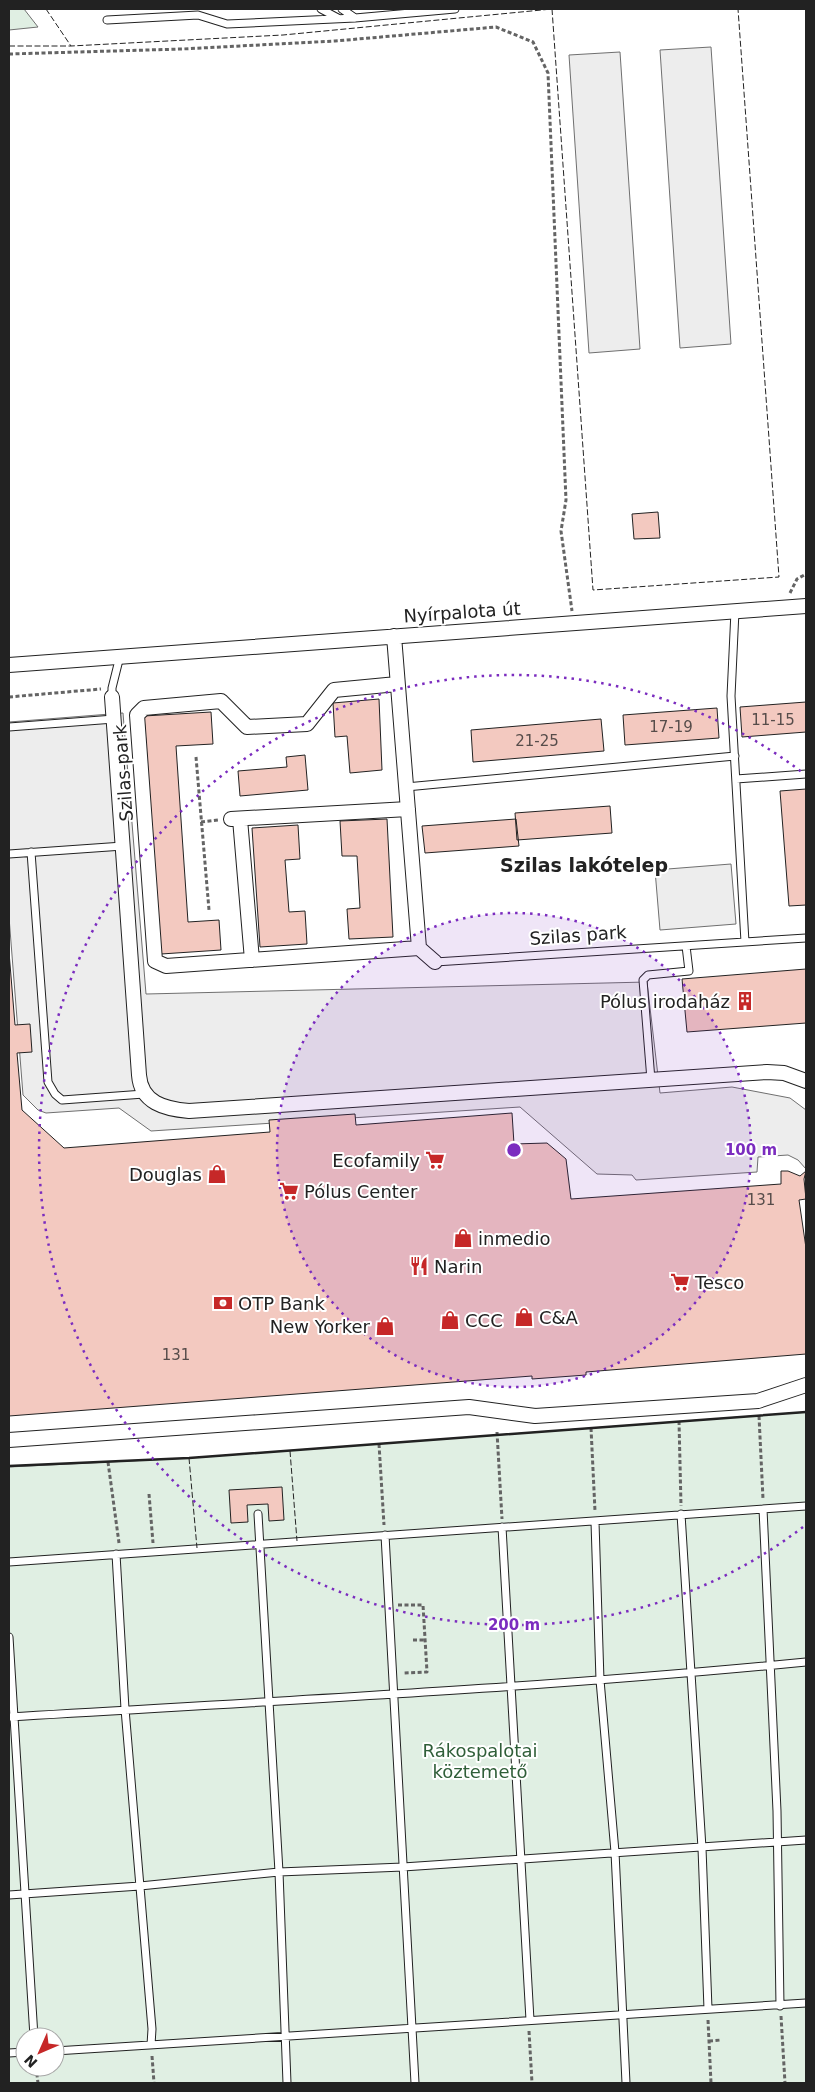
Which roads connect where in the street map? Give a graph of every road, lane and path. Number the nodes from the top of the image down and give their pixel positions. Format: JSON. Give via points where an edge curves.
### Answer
{"nodes":[{"id":1,"x":321,"y":9,"type":"edge"},
{"id":2,"x":342,"y":9,"type":"edge"},
{"id":3,"x":393,"y":9,"type":"edge"},
{"id":4,"x":455,"y":9,"type":"edge"},
{"id":5,"x":400,"y":14,"type":"junction"},
{"id":6,"x":355,"y":18,"type":"junction"},
{"id":7,"x":340,"y":19,"type":"junction"},
{"id":8,"x":107,"y":20,"type":"dead end"},
{"id":9,"x":9,"y":54,"type":"edge"},
{"id":10,"x":806,"y":574,"type":"edge"},
{"id":11,"x":806,"y":606,"type":"edge"},
{"id":12,"x":784,"y":608,"type":"junction"},
{"id":13,"x":735,"y":611,"type":"junction"},
{"id":14,"x":572,"y":623,"type":"junction"},
{"id":15,"x":394,"y":636,"type":"junction"},
{"id":16,"x":120,"y":656,"type":"junction"},
{"id":17,"x":9,"y":665,"type":"edge"},
{"id":18,"x":398,"y":684,"type":"junction"},
{"id":19,"x":112,"y":693,"type":"junction"},
{"id":20,"x":9,"y":697,"type":"edge"},
{"id":21,"x":114,"y":719,"type":"junction"},
{"id":22,"x":9,"y":727,"type":"edge"},
{"id":23,"x":735,"y":756,"type":"junction"},
{"id":24,"x":196,"y":757,"type":"dead end"},
{"id":25,"x":806,"y":774,"type":"edge"},
{"id":26,"x":736,"y":779,"type":"junction"},
{"id":27,"x":406,"y":787,"type":"junction"},
{"id":28,"x":408,"y":809,"type":"junction"},
{"id":29,"x":124,"y":846,"type":"junction"},
{"id":30,"x":31,"y":852,"type":"junction"},
{"id":31,"x":9,"y":854,"type":"edge"},
{"id":32,"x":209,"y":910,"type":"dead end"},
{"id":33,"x":806,"y":938,"type":"edge"},
{"id":34,"x":745,"y":942,"type":"junction"},
{"id":35,"x":686,"y":946,"type":"junction"},
{"id":36,"x":419,"y":948,"type":"junction"},
{"id":37,"x":252,"y":960,"type":"junction"},
{"id":38,"x":435,"y":962,"type":"joint"},
{"id":39,"x":651,"y":1080,"type":"junction"},
{"id":40,"x":806,"y":1081,"type":"edge"},
{"id":41,"x":144,"y":1094,"type":"junction"},
{"id":42,"x":806,"y":1385,"type":"edge"},
{"id":43,"x":759,"y":1416,"type":"dead end"},
{"id":44,"x":679,"y":1421,"type":"dead end"},
{"id":45,"x":591,"y":1428,"type":"dead end"},
{"id":46,"x":497,"y":1432,"type":"dead end"},
{"id":47,"x":9,"y":1440,"type":"edge"},
{"id":48,"x":379,"y":1444,"type":"dead end"},
{"id":49,"x":108,"y":1462,"type":"dead end"},
{"id":50,"x":149,"y":1494,"type":"dead end"},
{"id":51,"x":806,"y":1506,"type":"edge"},
{"id":52,"x":764,"y":1509,"type":"junction"},
{"id":53,"x":258,"y":1514,"type":"dead end"},
{"id":54,"x":681,"y":1514,"type":"junction"},
{"id":55,"x":595,"y":1522,"type":"junction"},
{"id":56,"x":502,"y":1527,"type":"junction"},
{"id":57,"x":385,"y":1535,"type":"junction"},
{"id":58,"x":259,"y":1544,"type":"junction"},
{"id":59,"x":154,"y":1551,"type":"junction"},
{"id":60,"x":118,"y":1554,"type":"junction"},
{"id":61,"x":9,"y":1562,"type":"edge"},
{"id":62,"x":388,"y":1606,"type":"junction"},
{"id":63,"x":9,"y":1637,"type":"edge"},
{"id":64,"x":413,"y":1640,"type":"dead end"},
{"id":65,"x":425,"y":1640,"type":"junction"},
{"id":66,"x":806,"y":1662,"type":"edge"},
{"id":67,"x":771,"y":1666,"type":"junction"},
{"id":68,"x":393,"y":1674,"type":"junction"},
{"id":69,"x":691,"y":1674,"type":"junction"},
{"id":70,"x":600,"y":1680,"type":"junction"},
{"id":71,"x":511,"y":1687,"type":"junction"},
{"id":72,"x":395,"y":1692,"type":"junction"},
{"id":73,"x":268,"y":1701,"type":"junction"},
{"id":74,"x":124,"y":1709,"type":"junction"},
{"id":75,"x":11,"y":1717,"type":"edge"},
{"id":76,"x":777,"y":1840,"type":"junction"},
{"id":77,"x":806,"y":1840,"type":"edge"},
{"id":78,"x":702,"y":1848,"type":"junction"},
{"id":79,"x":615,"y":1852,"type":"junction"},
{"id":80,"x":521,"y":1858,"type":"junction"},
{"id":81,"x":403,"y":1867,"type":"junction"},
{"id":82,"x":279,"y":1872,"type":"junction"},
{"id":83,"x":140,"y":1886,"type":"junction"},
{"id":84,"x":24,"y":1894,"type":"junction"},
{"id":85,"x":9,"y":1895,"type":"edge"},
{"id":86,"x":806,"y":2003,"type":"edge"},
{"id":87,"x":780,"y":2006,"type":"junction"},
{"id":88,"x":708,"y":2009,"type":"junction"},
{"id":89,"x":622,"y":2016,"type":"junction"},
{"id":90,"x":530,"y":2020,"type":"junction"},
{"id":91,"x":33,"y":2027,"type":"edge"},
{"id":92,"x":411,"y":2028,"type":"junction"},
{"id":93,"x":284,"y":2036,"type":"junction"},
{"id":94,"x":721,"y":2040,"type":"dead end"},
{"id":95,"x":709,"y":2041,"type":"junction"},
{"id":96,"x":151,"y":2045,"type":"junction"},
{"id":97,"x":65,"y":2049,"type":"edge"},
{"id":98,"x":154,"y":2083,"type":"edge"},
{"id":99,"x":287,"y":2083,"type":"edge"},
{"id":100,"x":415,"y":2083,"type":"edge"},
{"id":101,"x":532,"y":2083,"type":"edge"},
{"id":102,"x":626,"y":2083,"type":"edge"},
{"id":103,"x":711,"y":2083,"type":"edge"},
{"id":104,"x":785,"y":2083,"type":"edge"}],
"edges":[{"from":1,"to":7,"type":"lane"},
{"from":2,"to":6,"type":"lane"},
{"from":3,"to":5,"type":"lane"},
{"from":4,"to":5,"type":"lane"},
{"from":5,"to":6,"type":"lane"},
{"from":6,"to":7,"type":"lane"},
{"from":7,"to":8,"type":"lane","via":[[227,24],[198,15]]},
{"from":9,"to":14,"type":"path","via":[[326,41],[496,27],[533,42],[548,74],[566,500],[561,531]]},
{"from":10,"to":12,"type":"path","via":[[797,578]]},
{"from":11,"to":12,"type":"street","name":"Nyírpalota út"},
{"from":12,"to":13,"type":"street","name":"Nyírpalota út"},
{"from":13,"to":14,"type":"street","name":"Nyírpalota út"},
{"from":13,"to":23,"type":"lane","via":[[731,696]]},
{"from":14,"to":15,"type":"street","name":"Nyírpalota út"},
{"from":15,"to":16,"type":"street","name":"Nyírpalota út"},
{"from":15,"to":18,"type":"street"},
{"from":16,"to":17,"type":"street","name":"Nyírpalota út"},
{"from":16,"to":19,"type":"lane"},
{"from":18,"to":27,"type":"street"},
{"from":18,"to":37,"type":"street","name":"Szilas park","via":[[334,690],[307,724],[247,727],[221,701],[144,708],[137,715],[155,961],[166,966]]},
{"from":19,"to":20,"type":"path"},
{"from":19,"to":21,"type":"street"},
{"from":21,"to":22,"type":"lane"},
{"from":21,"to":29,"type":"street"},
{"from":23,"to":26,"type":"lane"},
{"from":23,"to":27,"type":"lane"},
{"from":24,"to":32,"type":"path"},
{"from":25,"to":26,"type":"lane"},
{"from":26,"to":34,"type":"lane"},
{"from":27,"to":28,"type":"street"},
{"from":28,"to":36,"type":"street"},
{"from":28,"to":37,"type":"street","via":[[236,819]]},
{"from":29,"to":30,"type":"lane"},
{"from":29,"to":41,"type":"street","via":[[138,1075]]},
{"from":30,"to":31,"type":"lane"},
{"from":30,"to":41,"type":"lane","via":[[48,1082],[62,1100]]},
{"from":33,"to":34,"type":"lane","name":"Szilas park"},
{"from":34,"to":35,"type":"lane","name":"Szilas park"},
{"from":35,"to":38,"type":"lane","name":"Szilas park"},
{"from":35,"to":39,"type":"lane","via":[[689,971],[648,974],[643,980]]},
{"from":36,"to":37,"type":"street","name":"Szilas park"},
{"from":36,"to":38,"type":"street","name":"Szilas park"},
{"from":39,"to":40,"type":"street","via":[[767,1072],[784,1073]]},
{"from":39,"to":41,"type":"street","via":[[189,1111],[154,1103]]},
{"from":42,"to":47,"type":"street","via":[[758,1401],[535,1416],[469,1407]]},
{"from":43,"to":52,"type":"path"},
{"from":44,"to":54,"type":"path"},
{"from":45,"to":55,"type":"path"},
{"from":46,"to":56,"type":"path"},
{"from":48,"to":57,"type":"path"},
{"from":49,"to":60,"type":"path"},
{"from":50,"to":59,"type":"path"},
{"from":51,"to":52,"type":"lane"},
{"from":52,"to":54,"type":"lane"},
{"from":52,"to":67,"type":"lane"},
{"from":53,"to":58,"type":"lane"},
{"from":54,"to":55,"type":"lane"},
{"from":54,"to":69,"type":"lane"},
{"from":55,"to":56,"type":"lane"},
{"from":55,"to":70,"type":"lane"},
{"from":56,"to":57,"type":"lane"},
{"from":56,"to":71,"type":"lane"},
{"from":57,"to":58,"type":"lane"},
{"from":57,"to":62,"type":"lane"},
{"from":58,"to":59,"type":"lane"},
{"from":58,"to":73,"type":"lane"},
{"from":59,"to":60,"type":"lane"},
{"from":60,"to":61,"type":"lane"},
{"from":60,"to":74,"type":"lane"},
{"from":62,"to":65,"type":"path","via":[[423,1605]]},
{"from":62,"to":68,"type":"lane"},
{"from":63,"to":75,"type":"lane"},
{"from":64,"to":65,"type":"path"},
{"from":65,"to":68,"type":"path","via":[[427,1672]]},
{"from":66,"to":67,"type":"lane"},
{"from":67,"to":69,"type":"lane"},
{"from":67,"to":76,"type":"lane"},
{"from":68,"to":72,"type":"lane"},
{"from":69,"to":70,"type":"lane"},
{"from":69,"to":78,"type":"lane"},
{"from":70,"to":71,"type":"lane"},
{"from":70,"to":79,"type":"lane"},
{"from":71,"to":72,"type":"lane"},
{"from":71,"to":80,"type":"lane"},
{"from":72,"to":73,"type":"lane"},
{"from":72,"to":81,"type":"lane"},
{"from":73,"to":74,"type":"lane"},
{"from":73,"to":82,"type":"lane"},
{"from":74,"to":75,"type":"lane"},
{"from":74,"to":83,"type":"lane"},
{"from":75,"to":84,"type":"lane"},
{"from":76,"to":77,"type":"lane"},
{"from":76,"to":78,"type":"lane"},
{"from":76,"to":87,"type":"lane"},
{"from":78,"to":79,"type":"lane"},
{"from":78,"to":88,"type":"lane"},
{"from":79,"to":80,"type":"lane"},
{"from":79,"to":89,"type":"lane"},
{"from":80,"to":81,"type":"lane"},
{"from":80,"to":90,"type":"lane"},
{"from":81,"to":82,"type":"lane"},
{"from":81,"to":92,"type":"lane"},
{"from":82,"to":83,"type":"lane"},
{"from":82,"to":93,"type":"lane"},
{"from":83,"to":84,"type":"lane"},
{"from":83,"to":96,"type":"lane"},
{"from":84,"to":85,"type":"lane"},
{"from":84,"to":91,"type":"lane"},
{"from":86,"to":87,"type":"lane"},
{"from":87,"to":88,"type":"lane"},
{"from":87,"to":104,"type":"path"},
{"from":88,"to":89,"type":"lane"},
{"from":88,"to":95,"type":"path"},
{"from":89,"to":90,"type":"lane"},
{"from":89,"to":102,"type":"lane"},
{"from":90,"to":92,"type":"lane"},
{"from":90,"to":101,"type":"path"},
{"from":92,"to":93,"type":"lane"},
{"from":92,"to":100,"type":"lane"},
{"from":93,"to":96,"type":"lane"},
{"from":93,"to":99,"type":"lane"},
{"from":94,"to":95,"type":"path"},
{"from":95,"to":103,"type":"path"},
{"from":96,"to":97,"type":"lane"},
{"from":96,"to":98,"type":"path"}]}
